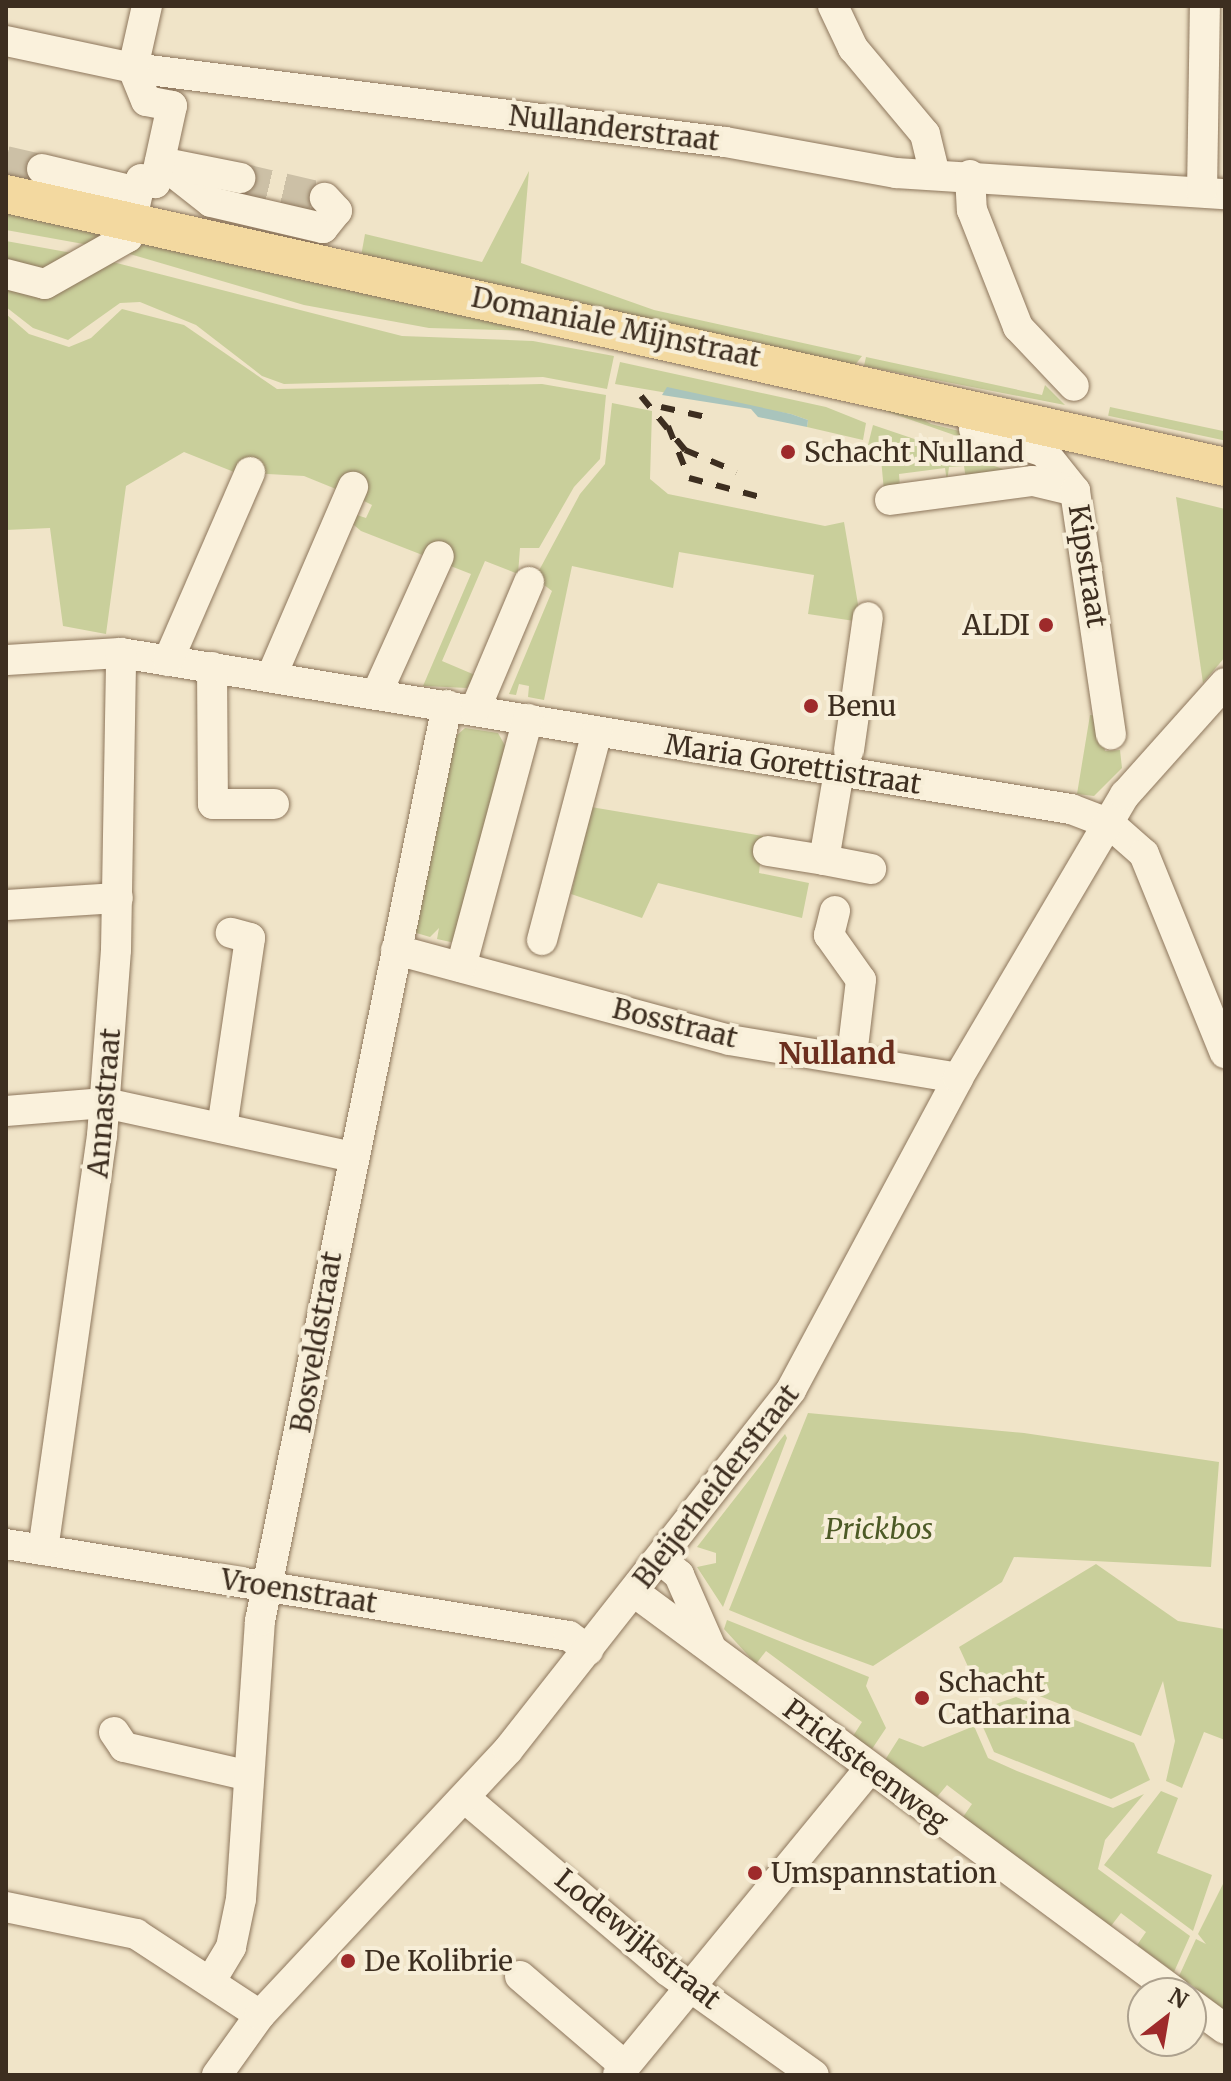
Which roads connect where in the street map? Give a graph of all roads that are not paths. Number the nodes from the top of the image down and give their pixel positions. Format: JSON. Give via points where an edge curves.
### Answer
{"nodes":[{"id":1,"x":147,"y":6,"type":"edge"},
{"id":2,"x":833,"y":6,"type":"edge"},
{"id":3,"x":1205,"y":6,"type":"edge"},
{"id":4,"x":6,"y":41,"type":"edge"},
{"id":5,"x":133,"y":68,"type":"junction"},
{"id":6,"x":1215,"y":82,"type":"edge"},
{"id":7,"x":160,"y":162,"type":"junction"},
{"id":8,"x":42,"y":169,"type":"tunnel mouth"},
{"id":9,"x":935,"y":175,"type":"junction"},
{"id":10,"x":970,"y":175,"type":"junction"},
{"id":11,"x":240,"y":178,"type":"tunnel mouth"},
{"id":12,"x":1213,"y":193,"type":"edge"},
{"id":13,"x":6,"y":194,"type":"tunnel mouth"},
{"id":14,"x":325,"y":198,"type":"dead end"},
{"id":15,"x":135,"y":207,"type":"junction"},
{"id":16,"x":6,"y":274,"type":"edge"},
{"id":17,"x":1074,"y":386,"type":"dead end"},
{"id":18,"x":932,"y":397,"type":"junction"},
{"id":19,"x":1225,"y":467,"type":"edge"},
{"id":20,"x":250,"y":472,"type":"dead end"},
{"id":21,"x":353,"y":487,"type":"dead end"},
{"id":22,"x":1075,"y":491,"type":"junction"},
{"id":23,"x":890,"y":500,"type":"dead end"},
{"id":24,"x":439,"y":556,"type":"dead end"},
{"id":25,"x":529,"y":582,"type":"dead end"},
{"id":26,"x":868,"y":617,"type":"dead end"},
{"id":27,"x":121,"y":653,"type":"junction"},
{"id":28,"x":6,"y":660,"type":"edge"},
{"id":29,"x":168,"y":661,"type":"junction"},
{"id":30,"x":212,"y":667,"type":"junction"},
{"id":31,"x":272,"y":675,"type":"junction"},
{"id":32,"x":1225,"y":683,"type":"edge"},
{"id":33,"x":377,"y":693,"type":"junction"},
{"id":34,"x":461,"y":708,"type":"junction"},
{"id":35,"x":528,"y":719,"type":"junction"},
{"id":36,"x":597,"y":732,"type":"junction"},
{"id":37,"x":1111,"y":734,"type":"dead end"},
{"id":38,"x":844,"y":760,"type":"junction"},
{"id":39,"x":274,"y":804,"type":"dead end"},
{"id":40,"x":1110,"y":824,"type":"junction"},
{"id":41,"x":768,"y":851,"type":"dead end"},
{"id":42,"x":824,"y":860,"type":"junction"},
{"id":43,"x":871,"y":869,"type":"dead end"},
{"id":44,"x":118,"y":898,"type":"junction"},
{"id":45,"x":6,"y":905,"type":"edge"},
{"id":46,"x":835,"y":911,"type":"dead end"},
{"id":47,"x":231,"y":933,"type":"dead end"},
{"id":48,"x":542,"y":940,"type":"dead end"},
{"id":49,"x":396,"y":950,"type":"junction"},
{"id":50,"x":461,"y":967,"type":"junction"},
{"id":51,"x":1225,"y":1053,"type":"edge"},
{"id":52,"x":852,"y":1055,"type":"junction"},
{"id":53,"x":958,"y":1078,"type":"junction"},
{"id":54,"x":105,"y":1103,"type":"junction"},
{"id":55,"x":6,"y":1111,"type":"edge"},
{"id":56,"x":222,"y":1128,"type":"junction"},
{"id":57,"x":352,"y":1157,"type":"junction"},
{"id":58,"x":6,"y":1544,"type":"edge"},
{"id":59,"x":43,"y":1550,"type":"junction"},
{"id":60,"x":660,"y":1559,"type":"junction"},
{"id":61,"x":268,"y":1586,"type":"junction"},
{"id":62,"x":634,"y":1592,"type":"junction"},
{"id":63,"x":588,"y":1650,"type":"junction"},
{"id":64,"x":712,"y":1650,"type":"junction"},
{"id":65,"x":114,"y":1732,"type":"dead end"},
{"id":66,"x":870,"y":1768,"type":"junction"},
{"id":67,"x":245,"y":1775,"type":"junction"},
{"id":68,"x":466,"y":1799,"type":"junction"},
{"id":69,"x":6,"y":1907,"type":"edge"},
{"id":70,"x":520,"y":1976,"type":"dead end"},
{"id":71,"x":1154,"y":1977,"type":"edge"},
{"id":72,"x":212,"y":1979,"type":"junction"},
{"id":73,"x":691,"y":1984,"type":"junction"},
{"id":74,"x":260,"y":2015,"type":"junction"},
{"id":75,"x":1207,"y":2016,"type":"edge"},
{"id":76,"x":1225,"y":2029,"type":"edge"},
{"id":77,"x":622,"y":2071,"type":"edge"},
{"id":78,"x":217,"y":2075,"type":"edge"},
{"id":79,"x":814,"y":2075,"type":"edge"}],
"edges":[{"from":1,"to":5,"type":"street"},
{"from":2,"to":9,"type":"street","via":[[853,48],[925,134]]},
{"from":3,"to":6,"type":"street"},
{"from":4,"to":5,"type":"street","name":"Nullanderstraat"},
{"from":5,"to":7,"type":"street","via":[[146,101],[172,106]]},
{"from":5,"to":9,"type":"street","name":"Nullanderstraat"},
{"from":6,"to":12,"type":"street"},
{"from":7,"to":11,"type":"street"},
{"from":7,"to":14,"type":"street","via":[[211,202],[323,228],[337,211]]},
{"from":7,"to":15,"type":"street","via":[[155,183],[141,179]]},
{"from":8,"to":15,"type":"street"},
{"from":9,"to":10,"type":"street","name":"Nullanderstraat"},
{"from":10,"to":12,"type":"street","name":"Nullanderstraat"},
{"from":10,"to":17,"type":"street","via":[[972,210],[1018,327]]},
{"from":13,"to":15,"type":"main road","name":"Domaniale Mijnstraat"},
{"from":15,"to":16,"type":"street","via":[[128,237],[107,255],[45,284]]},
{"from":15,"to":18,"type":"main road","name":"Domaniale Mijnstraat"},
{"from":18,"to":19,"type":"main road","name":"Domaniale Mijnstraat"},
{"from":18,"to":22,"type":"street","via":[[961,426],[1044,452],[1070,475]]},
{"from":20,"to":29,"type":"street"},
{"from":21,"to":31,"type":"street"},
{"from":22,"to":23,"type":"street","name":"Kipstraat","via":[[1033,481]]},
{"from":22,"to":37,"type":"street","name":"Kipstraat"},
{"from":24,"to":33,"type":"street"},
{"from":25,"to":34,"type":"street"},
{"from":26,"to":38,"type":"street"},
{"from":27,"to":28,"type":"street","name":"Maria Gorettistraat"},
{"from":27,"to":29,"type":"street","name":"Maria Gorettistraat"},
{"from":27,"to":44,"type":"street","name":"Annastraat"},
{"from":29,"to":30,"type":"street","name":"Maria Gorettistraat"},
{"from":30,"to":31,"type":"street","name":"Maria Gorettistraat"},
{"from":30,"to":39,"type":"street","via":[[213,804]]},
{"from":31,"to":33,"type":"street","name":"Maria Gorettistraat"},
{"from":32,"to":40,"type":"street","name":"Bleijerheiderstraat","via":[[1136,782]]},
{"from":33,"to":34,"type":"street","name":"Maria Gorettistraat"},
{"from":34,"to":35,"type":"street","name":"Maria Gorettistraat"},
{"from":34,"to":49,"type":"street","name":"Bosveldstraat"},
{"from":35,"to":36,"type":"street","name":"Maria Gorettistraat"},
{"from":35,"to":50,"type":"street"},
{"from":36,"to":38,"type":"street","name":"Maria Gorettistraat"},
{"from":36,"to":48,"type":"street"},
{"from":38,"to":40,"type":"street","name":"Maria Gorettistraat","via":[[1060,807]]},
{"from":38,"to":42,"type":"street"},
{"from":40,"to":51,"type":"street","via":[[1144,854]]},
{"from":40,"to":53,"type":"street","name":"Bleijerheiderstraat"},
{"from":41,"to":42,"type":"street"},
{"from":42,"to":43,"type":"street"},
{"from":44,"to":45,"type":"street"},
{"from":44,"to":54,"type":"street","name":"Annastraat"},
{"from":46,"to":52,"type":"street","via":[[829,935],[861,980]]},
{"from":47,"to":56,"type":"street","via":[[250,938]]},
{"from":49,"to":50,"type":"street","name":"Bosstraat"},
{"from":49,"to":57,"type":"street","name":"Bosveldstraat"},
{"from":50,"to":52,"type":"street","name":"Bosstraat","via":[[729,1040]]},
{"from":52,"to":53,"type":"street","name":"Bosstraat"},
{"from":53,"to":60,"type":"street","name":"Bleijerheiderstraat","via":[[823,1341]]},
{"from":54,"to":55,"type":"street"},
{"from":54,"to":56,"type":"street"},
{"from":54,"to":59,"type":"street","name":"Annastraat"},
{"from":56,"to":57,"type":"street"},
{"from":57,"to":61,"type":"street","name":"Bosveldstraat"},
{"from":58,"to":59,"type":"street","name":"Vroenstraat"},
{"from":59,"to":61,"type":"street","name":"Vroenstraat"},
{"from":60,"to":62,"type":"street","name":"Bleijerheiderstraat"},
{"from":60,"to":64,"type":"street","name":"Pricksteenweg","via":[[679,1575]]},
{"from":61,"to":63,"type":"street","name":"Vroenstraat","via":[[569,1636]]},
{"from":61,"to":67,"type":"street","name":"Bosveldstraat"},
{"from":62,"to":63,"type":"street","name":"Bleijerheiderstraat"},
{"from":62,"to":64,"type":"street","name":"Pricksteenweg"},
{"from":63,"to":68,"type":"street","name":"Bleijerheiderstraat"},
{"from":64,"to":66,"type":"street","name":"Pricksteenweg"},
{"from":65,"to":67,"type":"street","via":[[124,1747]]},
{"from":66,"to":71,"type":"street","name":"Pricksteenweg"},
{"from":66,"to":73,"type":"street"},
{"from":67,"to":72,"type":"street","name":"Bosveldstraat","via":[[241,1899],[231,1947]]},
{"from":68,"to":73,"type":"street","name":"Lodewijkstraat"},
{"from":68,"to":74,"type":"street","name":"Bleijerheiderstraat"},
{"from":69,"to":72,"type":"street","via":[[136,1934]]},
{"from":70,"to":77,"type":"street"},
{"from":72,"to":74,"type":"street"},
{"from":73,"to":77,"type":"street"},
{"from":73,"to":79,"type":"street","name":"Lodewijkstraat"},
{"from":74,"to":78,"type":"street","name":"Bleijerheiderstraat"},
{"from":75,"to":76,"type":"street"}]}
